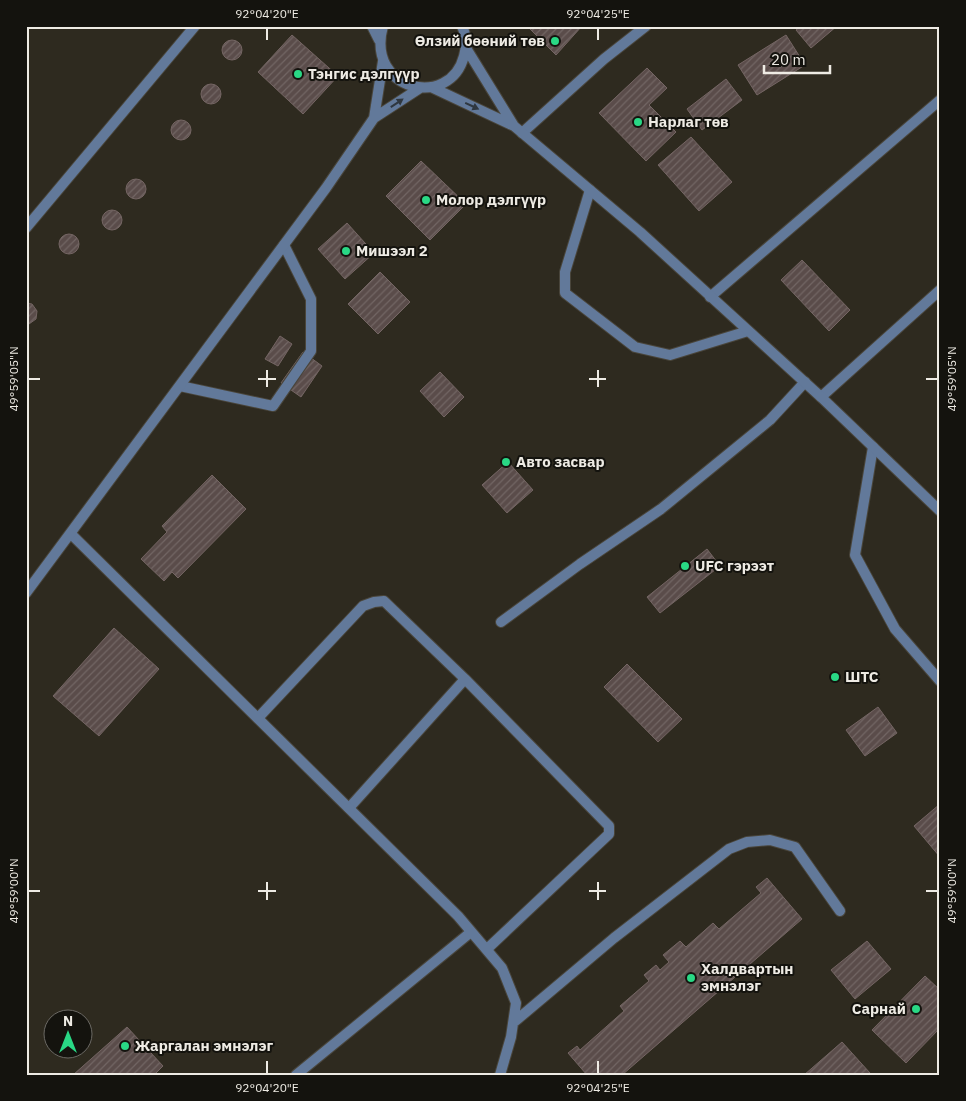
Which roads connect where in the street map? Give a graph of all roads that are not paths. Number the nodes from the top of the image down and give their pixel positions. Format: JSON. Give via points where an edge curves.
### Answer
{"nodes":[{"id":1,"x":196,"y":26,"type":"edge"},
{"id":2,"x":372,"y":26,"type":"edge"},
{"id":3,"x":382,"y":26,"type":"edge"},
{"id":4,"x":646,"y":26,"type":"edge"},
{"id":5,"x":464,"y":28,"type":"edge"},
{"id":6,"x":379,"y":40,"type":"junction"},
{"id":7,"x":466,"y":48,"type":"junction"},
{"id":8,"x":382,"y":61,"type":"junction"},
{"id":9,"x":431,"y":87,"type":"junction"},
{"id":10,"x":420,"y":88,"type":"junction"},
{"id":11,"x":940,"y":100,"type":"edge"},
{"id":12,"x":374,"y":118,"type":"junction"},
{"id":13,"x":514,"y":126,"type":"junction"},
{"id":14,"x":522,"y":133,"type":"junction"},
{"id":15,"x":590,"y":190,"type":"junction"},
{"id":16,"x":26,"y":228,"type":"edge"},
{"id":17,"x":284,"y":246,"type":"junction"},
{"id":18,"x":940,"y":290,"type":"edge"},
{"id":19,"x":710,"y":297,"type":"junction"},
{"id":20,"x":748,"y":331,"type":"junction"},
{"id":21,"x":805,"y":382,"type":"junction"},
{"id":22,"x":180,"y":386,"type":"junction"},
{"id":23,"x":821,"y":397,"type":"junction"},
{"id":24,"x":873,"y":447,"type":"junction"},
{"id":25,"x":940,"y":511,"type":"edge"},
{"id":26,"x":71,"y":534,"type":"junction"},
{"id":27,"x":26,"y":593,"type":"edge"},
{"id":28,"x":500,"y":622,"type":"dead end"},
{"id":29,"x":465,"y":679,"type":"junction"},
{"id":30,"x":940,"y":681,"type":"edge"},
{"id":31,"x":258,"y":718,"type":"junction"},
{"id":32,"x":349,"y":808,"type":"junction"},
{"id":33,"x":840,"y":911,"type":"dead end"},
{"id":34,"x":471,"y":932,"type":"junction"},
{"id":35,"x":487,"y":949,"type":"junction"},
{"id":36,"x":513,"y":1023,"type":"junction"},
{"id":37,"x":296,"y":1075,"type":"edge"},
{"id":38,"x":500,"y":1075,"type":"edge"}],
"edges":[{"from":1,"to":16,"type":"street"},
{"from":2,"to":6,"type":"street"},
{"from":3,"to":6,"type":"street"},
{"from":4,"to":14,"type":"street"},
{"from":5,"to":7,"type":"street"},
{"from":6,"to":8,"type":"street"},
{"from":7,"to":9,"type":"street","via":[[455,73]]},
{"from":7,"to":13,"type":"street"},
{"from":8,"to":10,"type":"street","via":[[397,79]]},
{"from":8,"to":12,"type":"street"},
{"from":9,"to":10,"type":"street"},
{"from":9,"to":13,"type":"street","one_way":true},
{"from":12,"to":10,"type":"street","one_way":true},
{"from":11,"to":19,"type":"street"},
{"from":12,"to":17,"type":"street"},
{"from":13,"to":14,"type":"street"},
{"from":14,"to":15,"type":"street"},
{"from":15,"to":19,"type":"street"},
{"from":15,"to":20,"type":"street","via":[[564,272],[564,293],[635,346],[670,355]]},
{"from":17,"to":22,"type":"street"},
{"from":17,"to":22,"type":"street","via":[[311,299],[311,351],[273,406]]},
{"from":18,"to":23,"type":"street"},
{"from":19,"to":20,"type":"street"},
{"from":20,"to":21,"type":"street"},
{"from":21,"to":23,"type":"street"},
{"from":21,"to":28,"type":"street","via":[[770,420],[661,508]]},
{"from":22,"to":26,"type":"street"},
{"from":23,"to":24,"type":"street"},
{"from":24,"to":25,"type":"street"},
{"from":24,"to":30,"type":"street","via":[[854,555],[896,629]]},
{"from":26,"to":27,"type":"street"},
{"from":26,"to":31,"type":"street"},
{"from":29,"to":31,"type":"street","via":[[384,601],[374,602],[363,606]]},
{"from":29,"to":32,"type":"street"},
{"from":29,"to":35,"type":"street","via":[[610,830]]},
{"from":31,"to":32,"type":"street"},
{"from":32,"to":34,"type":"street"},
{"from":33,"to":36,"type":"street","via":[[795,847],[770,840],[748,842],[729,850],[614,938]]},
{"from":34,"to":35,"type":"street"},
{"from":34,"to":37,"type":"street"},
{"from":35,"to":36,"type":"street","via":[[502,968],[516,1003]]},
{"from":36,"to":38,"type":"street"}]}
